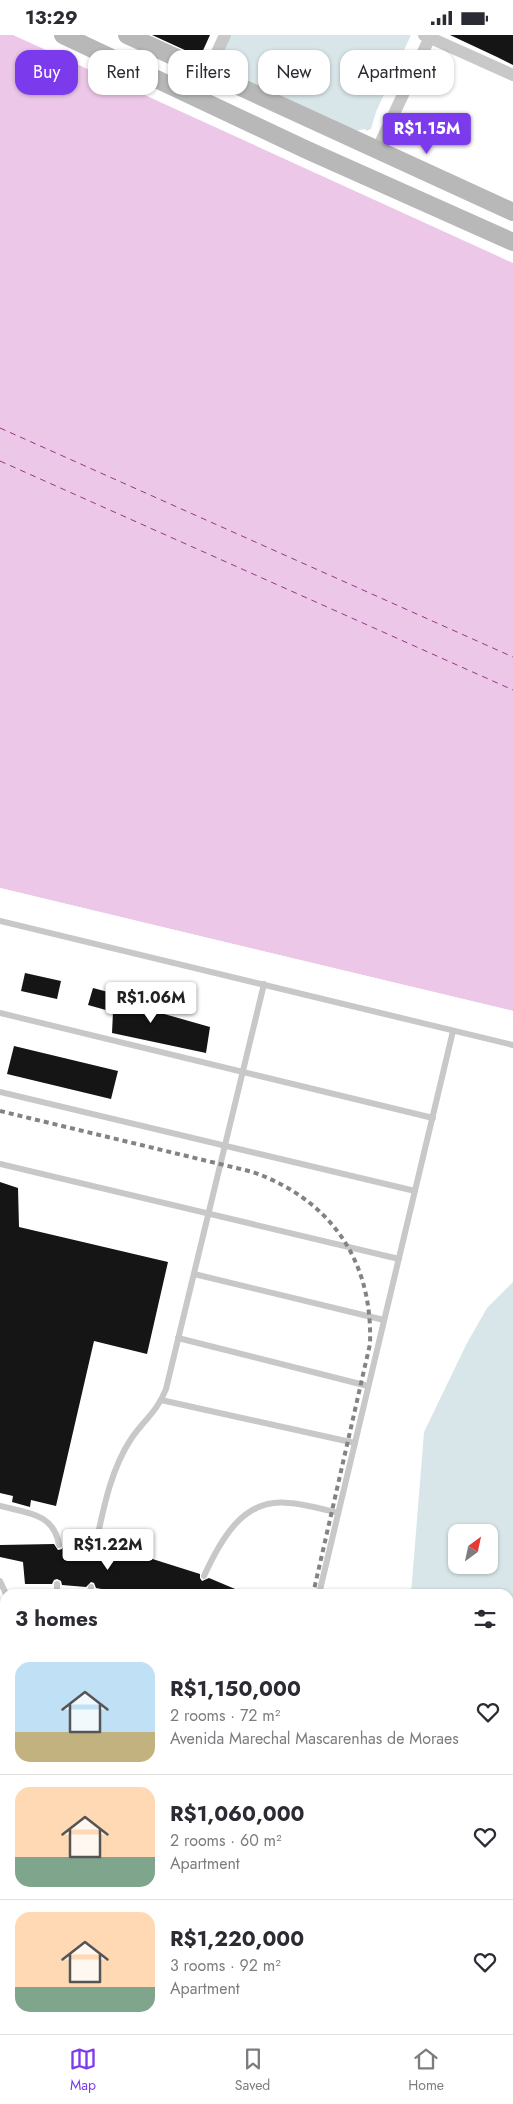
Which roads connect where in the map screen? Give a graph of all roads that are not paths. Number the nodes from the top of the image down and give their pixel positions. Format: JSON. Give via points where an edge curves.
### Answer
{"nodes":[{"id":1,"x":63,"y":35,"type":"edge"},
{"id":2,"x":127,"y":35,"type":"edge"},
{"id":3,"x":225,"y":35,"type":"edge"},
{"id":4,"x":428,"y":36,"type":"edge"},
{"id":5,"x":218,"y":50,"type":"edge"},
{"id":6,"x":168,"y":54,"type":"edge"},
{"id":7,"x":513,"y":75,"type":"edge"},
{"id":8,"x":248,"y":90,"type":"edge"},
{"id":9,"x":377,"y":150,"type":"junction"},
{"id":10,"x":513,"y":213,"type":"edge"},
{"id":11,"x":513,"y":242,"type":"edge"},
{"id":12,"x":0,"y":921,"type":"edge"},
{"id":13,"x":264,"y":985,"type":"junction"},
{"id":14,"x":0,"y":1013,"type":"edge"},
{"id":15,"x":453,"y":1031,"type":"junction"},
{"id":16,"x":513,"y":1045,"type":"edge"},
{"id":17,"x":243,"y":1071,"type":"junction"},
{"id":18,"x":0,"y":1092,"type":"edge"},
{"id":19,"x":432,"y":1118,"type":"junction"},
{"id":20,"x":225,"y":1145,"type":"junction"},
{"id":21,"x":0,"y":1165,"type":"edge"},
{"id":22,"x":415,"y":1191,"type":"junction"},
{"id":23,"x":208,"y":1214,"type":"junction"},
{"id":24,"x":399,"y":1259,"type":"junction"},
{"id":25,"x":194,"y":1273,"type":"junction"},
{"id":26,"x":384,"y":1320,"type":"junction"},
{"id":27,"x":178,"y":1338,"type":"junction"},
{"id":28,"x":368,"y":1386,"type":"junction"},
{"id":29,"x":161,"y":1400,"type":"junction"},
{"id":30,"x":355,"y":1443,"type":"junction"},
{"id":31,"x":0,"y":1506,"type":"edge"},
{"id":32,"x":338,"y":1513,"type":"junction"},
{"id":33,"x":59,"y":1545,"type":"dead end"},
{"id":34,"x":95,"y":1547,"type":"dead end"},
{"id":35,"x":204,"y":1576,"type":"dead end"},
{"id":36,"x":57,"y":1585,"type":"dead end"},
{"id":37,"x":57,"y":1589,"type":"edge"},
{"id":38,"x":320,"y":1589,"type":"edge"}],
"edges":[{"from":1,"to":11,"type":"main road","via":[[307,150]]},
{"from":2,"to":6,"type":"main road"},
{"from":3,"to":5,"type":"street"},
{"from":4,"to":7,"type":"street"},
{"from":4,"to":9,"type":"street"},
{"from":8,"to":9,"type":"main road"},
{"from":9,"to":10,"type":"main road"},
{"from":12,"to":13,"type":"lane"},
{"from":13,"to":15,"type":"lane"},
{"from":13,"to":17,"type":"lane"},
{"from":14,"to":17,"type":"lane"},
{"from":15,"to":16,"type":"lane"},
{"from":15,"to":19,"type":"lane"},
{"from":17,"to":19,"type":"lane"},
{"from":17,"to":20,"type":"lane"},
{"from":18,"to":20,"type":"lane"},
{"from":19,"to":22,"type":"lane"},
{"from":20,"to":22,"type":"lane"},
{"from":20,"to":23,"type":"lane"},
{"from":21,"to":23,"type":"lane"},
{"from":22,"to":24,"type":"lane"},
{"from":23,"to":24,"type":"lane"},
{"from":23,"to":25,"type":"lane"},
{"from":24,"to":26,"type":"lane"},
{"from":25,"to":26,"type":"lane"},
{"from":25,"to":27,"type":"lane"},
{"from":26,"to":28,"type":"lane"},
{"from":27,"to":28,"type":"lane"},
{"from":27,"to":29,"type":"lane"},
{"from":28,"to":30,"type":"lane"},
{"from":29,"to":30,"type":"lane"},
{"from":29,"to":34,"type":"lane","via":[[124,1451],[109,1487]]},
{"from":30,"to":32,"type":"lane"},
{"from":31,"to":33,"type":"lane","via":[[44,1518],[55,1529]]},
{"from":32,"to":35,"type":"lane","via":[[287,1502],[257,1508],[231,1527]]},
{"from":32,"to":38,"type":"lane"},
{"from":36,"to":37,"type":"lane"}]}
